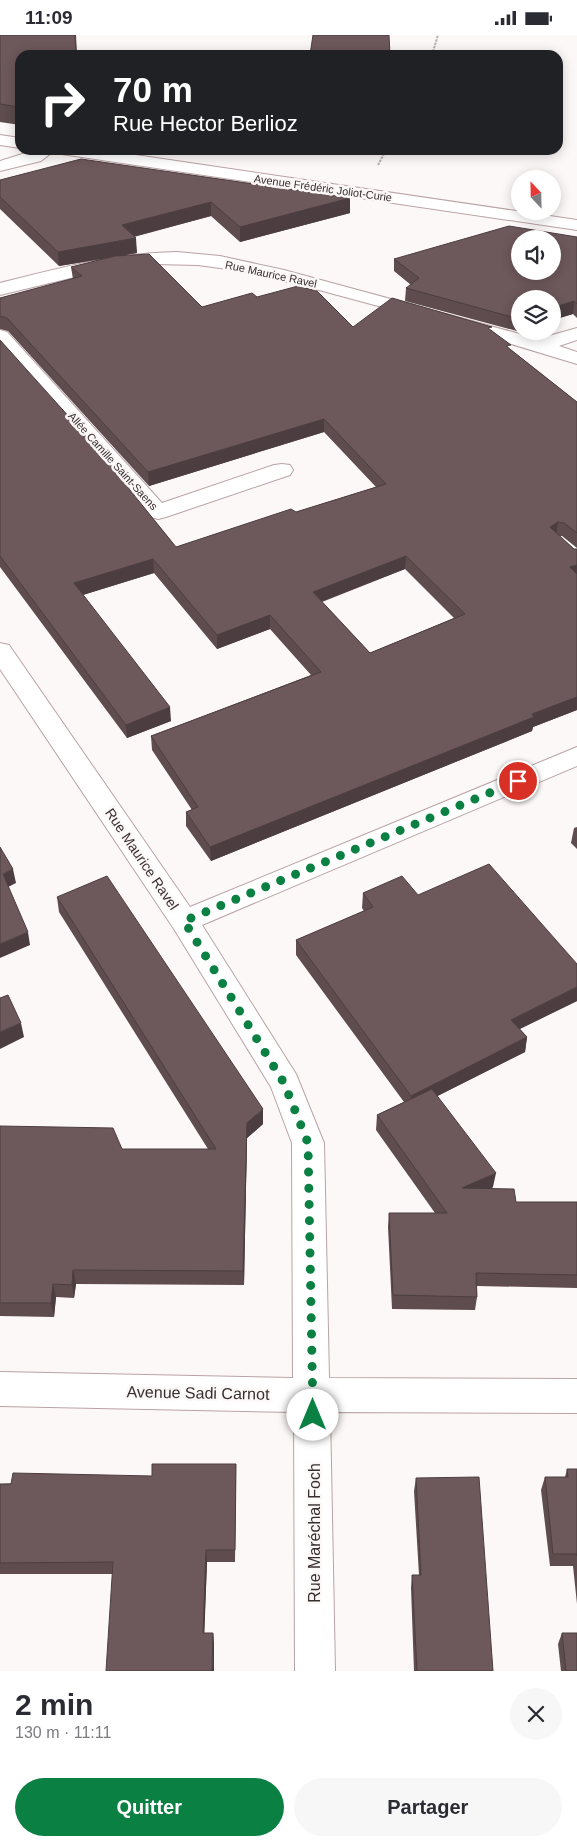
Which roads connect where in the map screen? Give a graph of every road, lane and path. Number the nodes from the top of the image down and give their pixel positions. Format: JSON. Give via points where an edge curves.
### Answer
{"nodes":[{"id":1,"x":438,"y":35,"type":"edge"},
{"id":2,"x":434,"y":50,"type":"edge"},
{"id":3,"x":0,"y":140,"type":"edge"},
{"id":4,"x":15,"y":142,"type":"edge"},
{"id":5,"x":38,"y":155,"type":"edge"},
{"id":6,"x":102,"y":155,"type":"edge"},
{"id":7,"x":0,"y":166,"type":"edge"},
{"id":8,"x":577,"y":225,"type":"edge"},
{"id":9,"x":0,"y":289,"type":"edge"},
{"id":10,"x":577,"y":334,"type":"edge"},
{"id":11,"x":0,"y":336,"type":"edge"},
{"id":12,"x":537,"y":346,"type":"junction"},
{"id":13,"x":577,"y":358,"type":"edge"},
{"id":14,"x":282,"y":470,"type":"dead end"},
{"id":15,"x":0,"y":652,"type":"edge"},
{"id":16,"x":577,"y":756,"type":"edge"},
{"id":17,"x":184,"y":921,"type":"junction"},
{"id":18,"x":0,"y":1389,"type":"edge"},
{"id":19,"x":313,"y":1395,"type":"junction"},
{"id":20,"x":577,"y":1396,"type":"edge"},
{"id":21,"x":315,"y":1671,"type":"edge"}],
"edges":[{"from":1,"to":2,"type":"path"},
{"from":3,"to":4,"type":"street"},
{"from":5,"to":7,"type":"street"},
{"from":6,"to":8,"type":"street","name":"Avenue Frédéric Joliot-Curie"},
{"from":9,"to":12,"type":"street","name":"Rue Maurice Ravel","via":[[94,265],[156,258],[206,261],[261,270],[417,309]]},
{"from":10,"to":12,"type":"street"},
{"from":11,"to":14,"type":"street","name":"Allée Camille Saint-Saens","via":[[158,513]]},
{"from":12,"to":13,"type":"street","name":"Rue Maurice Ravel"},
{"from":15,"to":17,"type":"street","name":"Rue Maurice Ravel"},
{"from":16,"to":17,"type":"street"},
{"from":17,"to":19,"type":"street","name":"Rue Maurice Ravel","via":[[284,1083],[308,1143]]},
{"from":18,"to":19,"type":"street","name":"Avenue Sadi Carnot"},
{"from":19,"to":20,"type":"street","name":"Avenue Sadi Carnot"},
{"from":19,"to":21,"type":"street","name":"Rue Maréchal Foch"}]}
